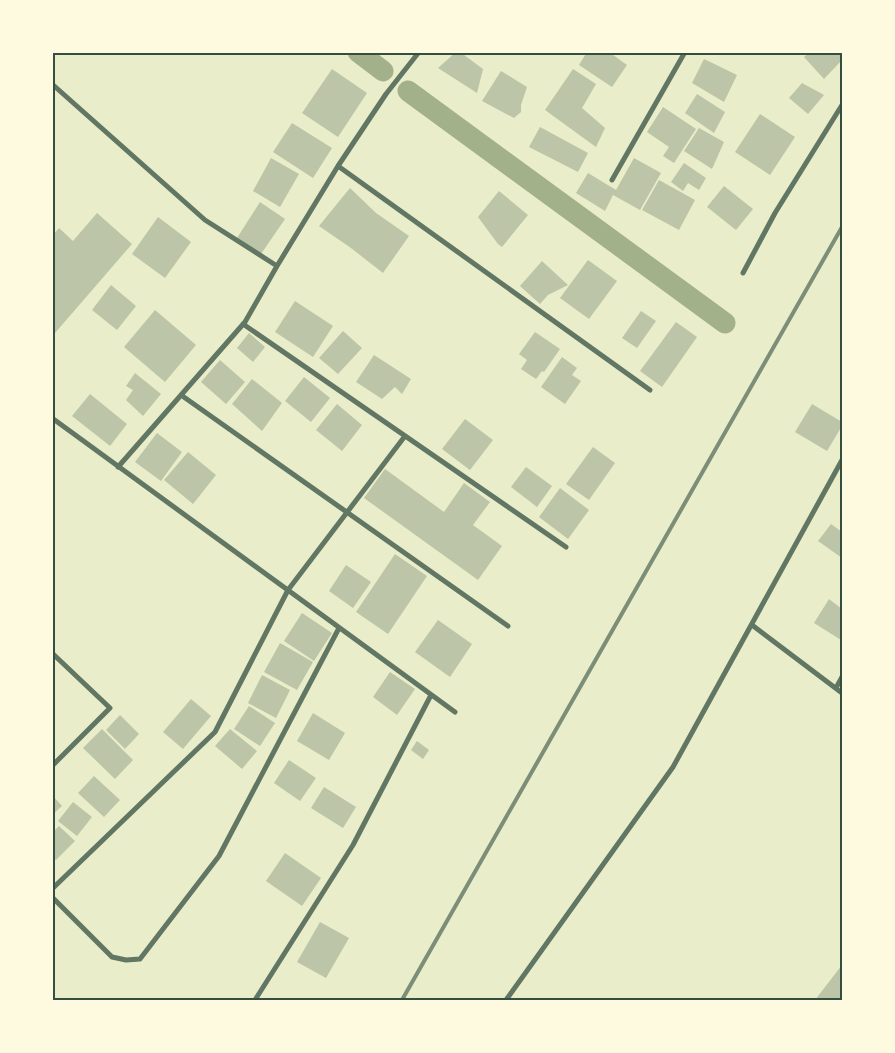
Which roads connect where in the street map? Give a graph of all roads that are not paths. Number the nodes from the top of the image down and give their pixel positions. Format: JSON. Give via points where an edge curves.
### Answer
{"nodes":[{"id":1,"x":419,"y":52,"type":"edge"},
{"id":2,"x":685,"y":52,"type":"edge"},
{"id":3,"x":52,"y":84,"type":"edge"},
{"id":4,"x":842,"y":105,"type":"edge"},
{"id":5,"x":338,"y":166,"type":"junction"},
{"id":6,"x":612,"y":180,"type":"dead end"},
{"id":7,"x":277,"y":266,"type":"junction"},
{"id":8,"x":743,"y":273,"type":"dead end"},
{"id":9,"x":243,"y":324,"type":"junction"},
{"id":10,"x":650,"y":390,"type":"dead end"},
{"id":11,"x":181,"y":395,"type":"junction"},
{"id":12,"x":52,"y":418,"type":"edge"},
{"id":13,"x":405,"y":436,"type":"junction"},
{"id":14,"x":842,"y":460,"type":"edge"},
{"id":15,"x":118,"y":467,"type":"junction"},
{"id":16,"x":348,"y":513,"type":"junction"},
{"id":17,"x":566,"y":547,"type":"dead end"},
{"id":18,"x":288,"y":590,"type":"junction"},
{"id":19,"x":752,"y":625,"type":"junction"},
{"id":20,"x":508,"y":626,"type":"dead end"},
{"id":21,"x":339,"y":628,"type":"junction"},
{"id":22,"x":52,"y":653,"type":"edge"},
{"id":23,"x":842,"y":677,"type":"edge"},
{"id":24,"x":836,"y":688,"type":"junction"},
{"id":25,"x":431,"y":694,"type":"junction"},
{"id":26,"x":842,"y":694,"type":"edge"},
{"id":27,"x":455,"y":712,"type":"dead end"},
{"id":28,"x":52,"y":766,"type":"edge"},
{"id":29,"x":52,"y":889,"type":"edge"},
{"id":30,"x":52,"y":897,"type":"edge"},
{"id":31,"x":255,"y":1000,"type":"edge"},
{"id":32,"x":506,"y":1000,"type":"edge"}],
"edges":[{"from":1,"to":5,"type":"street","via":[[386,94]]},
{"from":2,"to":6,"type":"street"},
{"from":3,"to":7,"type":"street","via":[[205,220]]},
{"from":4,"to":8,"type":"street","via":[[775,213]]},
{"from":5,"to":7,"type":"street"},
{"from":5,"to":10,"type":"street"},
{"from":7,"to":9,"type":"street"},
{"from":9,"to":11,"type":"street"},
{"from":9,"to":13,"type":"street"},
{"from":11,"to":15,"type":"street"},
{"from":11,"to":16,"type":"street"},
{"from":12,"to":15,"type":"street"},
{"from":13,"to":16,"type":"street"},
{"from":13,"to":17,"type":"street"},
{"from":14,"to":19,"type":"street"},
{"from":15,"to":18,"type":"street"},
{"from":16,"to":18,"type":"street"},
{"from":16,"to":20,"type":"street"},
{"from":18,"to":21,"type":"street"},
{"from":18,"to":29,"type":"street","via":[[214,732]]},
{"from":19,"to":24,"type":"street"},
{"from":19,"to":32,"type":"street","via":[[673,767]]},
{"from":21,"to":25,"type":"street"},
{"from":21,"to":30,"type":"street","via":[[219,856],[140,959],[112,957]]},
{"from":22,"to":28,"type":"street","via":[[110,708]]},
{"from":23,"to":24,"type":"street"},
{"from":24,"to":26,"type":"street"},
{"from":25,"to":27,"type":"street"},
{"from":25,"to":31,"type":"street","via":[[353,845]]}]}
